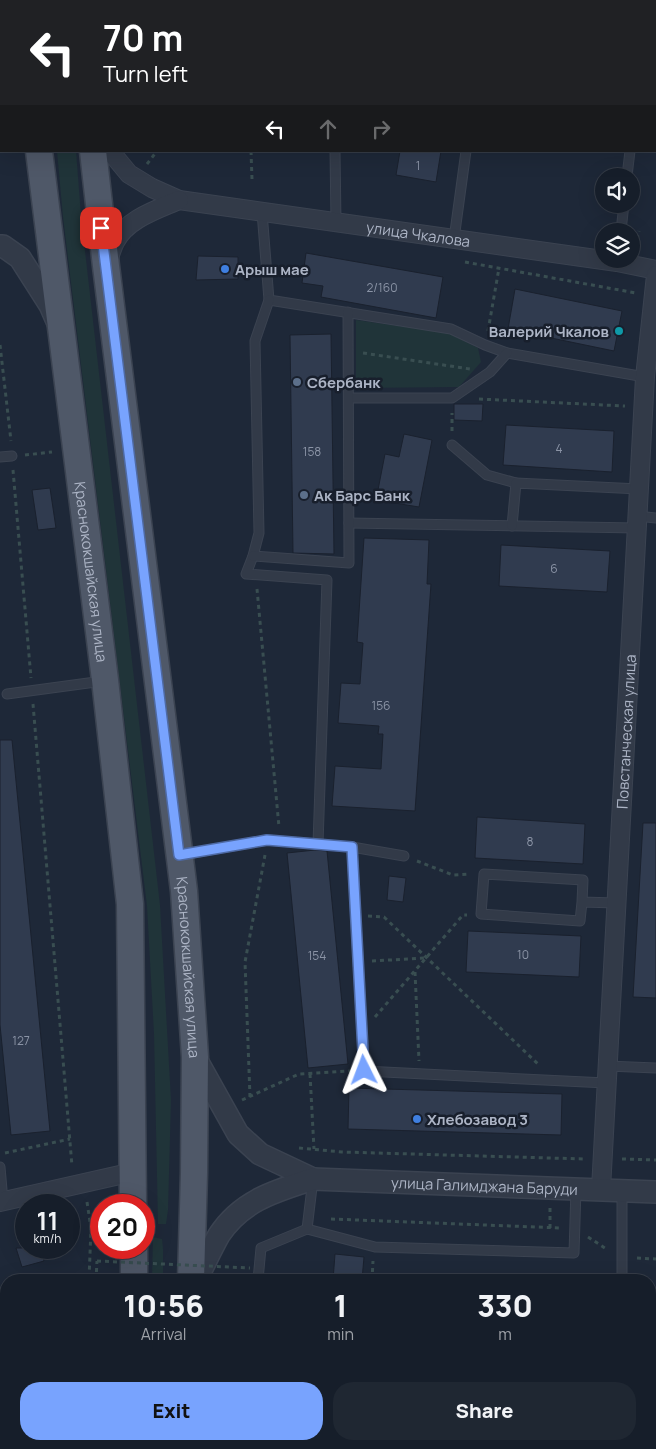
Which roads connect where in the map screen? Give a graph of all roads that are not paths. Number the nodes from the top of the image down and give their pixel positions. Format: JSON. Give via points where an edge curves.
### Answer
{"nodes":[{"id":1,"x":39,"y":152,"type":"edge"},
{"id":2,"x":93,"y":152,"type":"edge"},
{"id":3,"x":111,"y":152,"type":"edge"},
{"id":4,"x":335,"y":152,"type":"edge"},
{"id":5,"x":466,"y":152,"type":"edge"},
{"id":6,"x":630,"y":152,"type":"edge"},
{"id":7,"x":628,"y":168,"type":"edge"},
{"id":8,"x":180,"y":200,"type":"junction"},
{"id":9,"x":262,"y":212,"type":"junction"},
{"id":10,"x":336,"y":222,"type":"junction"},
{"id":11,"x":454,"y":239,"type":"junction"},
{"id":12,"x":0,"y":246,"type":"edge"},
{"id":13,"x":595,"y":257,"type":"edge"},
{"id":14,"x":106,"y":266,"type":"junction"},
{"id":15,"x":640,"y":266,"type":"edge"},
{"id":16,"x":656,"y":270,"type":"edge"},
{"id":17,"x":656,"y":275,"type":"edge"},
{"id":18,"x":269,"y":300,"type":"junction"},
{"id":19,"x":348,"y":312,"type":"junction"},
{"id":20,"x":62,"y":335,"type":"junction"},
{"id":21,"x":507,"y":353,"type":"junction"},
{"id":22,"x":645,"y":377,"type":"junction"},
{"id":23,"x":349,"y":398,"type":"junction"},
{"id":24,"x":650,"y":399,"type":"edge"},
{"id":25,"x":452,"y":446,"type":"road end"},
{"id":26,"x":12,"y":456,"type":"road end"},
{"id":27,"x":0,"y":457,"type":"edge"},
{"id":28,"x":516,"y":483,"type":"junction"},
{"id":29,"x":639,"y":489,"type":"junction"},
{"id":30,"x":656,"y":518,"type":"edge"},
{"id":31,"x":637,"y":522,"type":"junction"},
{"id":32,"x":349,"y":523,"type":"junction"},
{"id":33,"x":512,"y":526,"type":"junction"},
{"id":34,"x":254,"y":556,"type":"junction"},
{"id":35,"x":105,"y":680,"type":"junction"},
{"id":36,"x":7,"y":694,"type":"dead end"},
{"id":37,"x":318,"y":844,"type":"junction"},
{"id":38,"x":352,"y":847,"type":"junction"},
{"id":39,"x":179,"y":855,"type":"junction"},
{"id":40,"x":404,"y":856,"type":"road end"},
{"id":41,"x":582,"y":902,"type":"junction"},
{"id":42,"x":616,"y":903,"type":"junction"},
{"id":43,"x":195,"y":1056,"type":"junction"},
{"id":44,"x":656,"y":1060,"type":"edge"},
{"id":45,"x":652,"y":1068,"type":"edge"},
{"id":46,"x":606,"y":1074,"type":"junction"},
{"id":47,"x":0,"y":1167,"type":"edge"},
{"id":48,"x":133,"y":1172,"type":"junction"},
{"id":49,"x":313,"y":1179,"type":"junction"},
{"id":50,"x":576,"y":1189,"type":"junction"},
{"id":51,"x":601,"y":1189,"type":"junction"},
{"id":52,"x":622,"y":1191,"type":"junction"},
{"id":53,"x":656,"y":1192,"type":"edge"},
{"id":54,"x":134,"y":1194,"type":"edge"},
{"id":55,"x":2,"y":1202,"type":"edge"},
{"id":56,"x":307,"y":1229,"type":"junction"},
{"id":57,"x":134,"y":1259,"type":"edge"},
{"id":58,"x":134,"y":1274,"type":"edge"},
{"id":59,"x":191,"y":1274,"type":"edge"},
{"id":60,"x":199,"y":1274,"type":"edge"},
{"id":61,"x":259,"y":1274,"type":"edge"},
{"id":62,"x":622,"y":1274,"type":"edge"}],
"edges":[{"from":1,"to":20,"type":"main road","name":"Краснококшайская улица"},
{"from":2,"to":14,"type":"main road","name":"Краснококшайская улица"},
{"from":3,"to":8,"type":"street","name":"улица Чкалова","via":[[129,174]]},
{"from":4,"to":10,"type":"lane"},
{"from":5,"to":11,"type":"lane"},
{"from":6,"to":7,"type":"lane"},
{"from":8,"to":9,"type":"street","name":"улица Чкалова"},
{"from":8,"to":14,"type":"street","via":[[126,228],[115,242]]},
{"from":9,"to":10,"type":"street","name":"улица Чкалова"},
{"from":9,"to":18,"type":"lane"},
{"from":10,"to":11,"type":"street","name":"улица Чкалова"},
{"from":11,"to":13,"type":"street","name":"улица Чкалова"},
{"from":12,"to":20,"type":"street","via":[[20,258],[50,305]]},
{"from":14,"to":39,"type":"main road","name":"Краснококшайская улица"},
{"from":15,"to":16,"type":"street","name":"улица Чкалова"},
{"from":17,"to":22,"type":"street","name":"Повстанческая улица"},
{"from":18,"to":19,"type":"lane"},
{"from":18,"to":34,"type":"lane","via":[[255,341],[258,533]]},
{"from":19,"to":21,"type":"lane","via":[[451,329]]},
{"from":19,"to":23,"type":"lane"},
{"from":20,"to":35,"type":"main road","name":"Краснококшайская улица"},
{"from":21,"to":22,"type":"lane"},
{"from":21,"to":23,"type":"lane","via":[[490,372],[452,398]]},
{"from":22,"to":24,"type":"street","name":"Повстанческая улица"},
{"from":23,"to":32,"type":"lane"},
{"from":24,"to":29,"type":"street","name":"Повстанческая улица"},
{"from":25,"to":28,"type":"lane","via":[[487,475]]},
{"from":26,"to":27,"type":"lane"},
{"from":28,"to":29,"type":"lane"},
{"from":28,"to":33,"type":"lane"},
{"from":29,"to":31,"type":"street","name":"Повстанческая улица"},
{"from":30,"to":31,"type":"lane"},
{"from":31,"to":33,"type":"lane"},
{"from":31,"to":42,"type":"street","name":"Повстанческая улица"},
{"from":32,"to":33,"type":"lane"},
{"from":32,"to":34,"type":"lane","via":[[349,563]]},
{"from":34,"to":37,"type":"lane","via":[[246,574],[327,580]]},
{"from":35,"to":36,"type":"lane"},
{"from":35,"to":48,"type":"main road","name":"Краснококшайская улица","via":[[130,904]]},
{"from":37,"to":38,"type":"lane"},
{"from":37,"to":39,"type":"lane","via":[[267,840]]},
{"from":38,"to":40,"type":"lane"},
{"from":38,"to":46,"type":"lane","via":[[364,1070],[555,1080]]},
{"from":39,"to":43,"type":"main road","name":"Краснококшайская улица"},
{"from":41,"to":41,"type":"lane","via":[[583,880],[484,874],[481,914],[580,921]]},
{"from":41,"to":42,"type":"lane"},
{"from":42,"to":46,"type":"street","name":"Повстанческая улица"},
{"from":43,"to":49,"type":"street","name":"улица Галимджана Баруди","via":[[238,1134],[260,1154]]},
{"from":43,"to":59,"type":"main road","name":"Краснококшайская улица"},
{"from":44,"to":45,"type":"lane"},
{"from":45,"to":46,"type":"lane"},
{"from":46,"to":51,"type":"street","name":"Повстанческая улица"},
{"from":47,"to":55,"type":"lane"},
{"from":48,"to":54,"type":"main road","name":"Краснококшайская улица"},
{"from":48,"to":55,"type":"street"},
{"from":49,"to":50,"type":"street","name":"улица Галимджана Баруди"},
{"from":49,"to":56,"type":"lane"},
{"from":49,"to":60,"type":"street","name":"улица Галимджана Баруди","via":[[250,1203],[220,1235]]},
{"from":50,"to":51,"type":"street","name":"улица Галимджана Баруди"},
{"from":50,"to":56,"type":"lane","via":[[574,1253],[375,1246]]},
{"from":51,"to":52,"type":"street","name":"улица Галимджана Баруди"},
{"from":52,"to":53,"type":"street","name":"улица Галимджана Баруди"},
{"from":52,"to":62,"type":"lane"},
{"from":56,"to":61,"type":"lane","via":[[261,1248]]},
{"from":57,"to":58,"type":"main road"}]}
